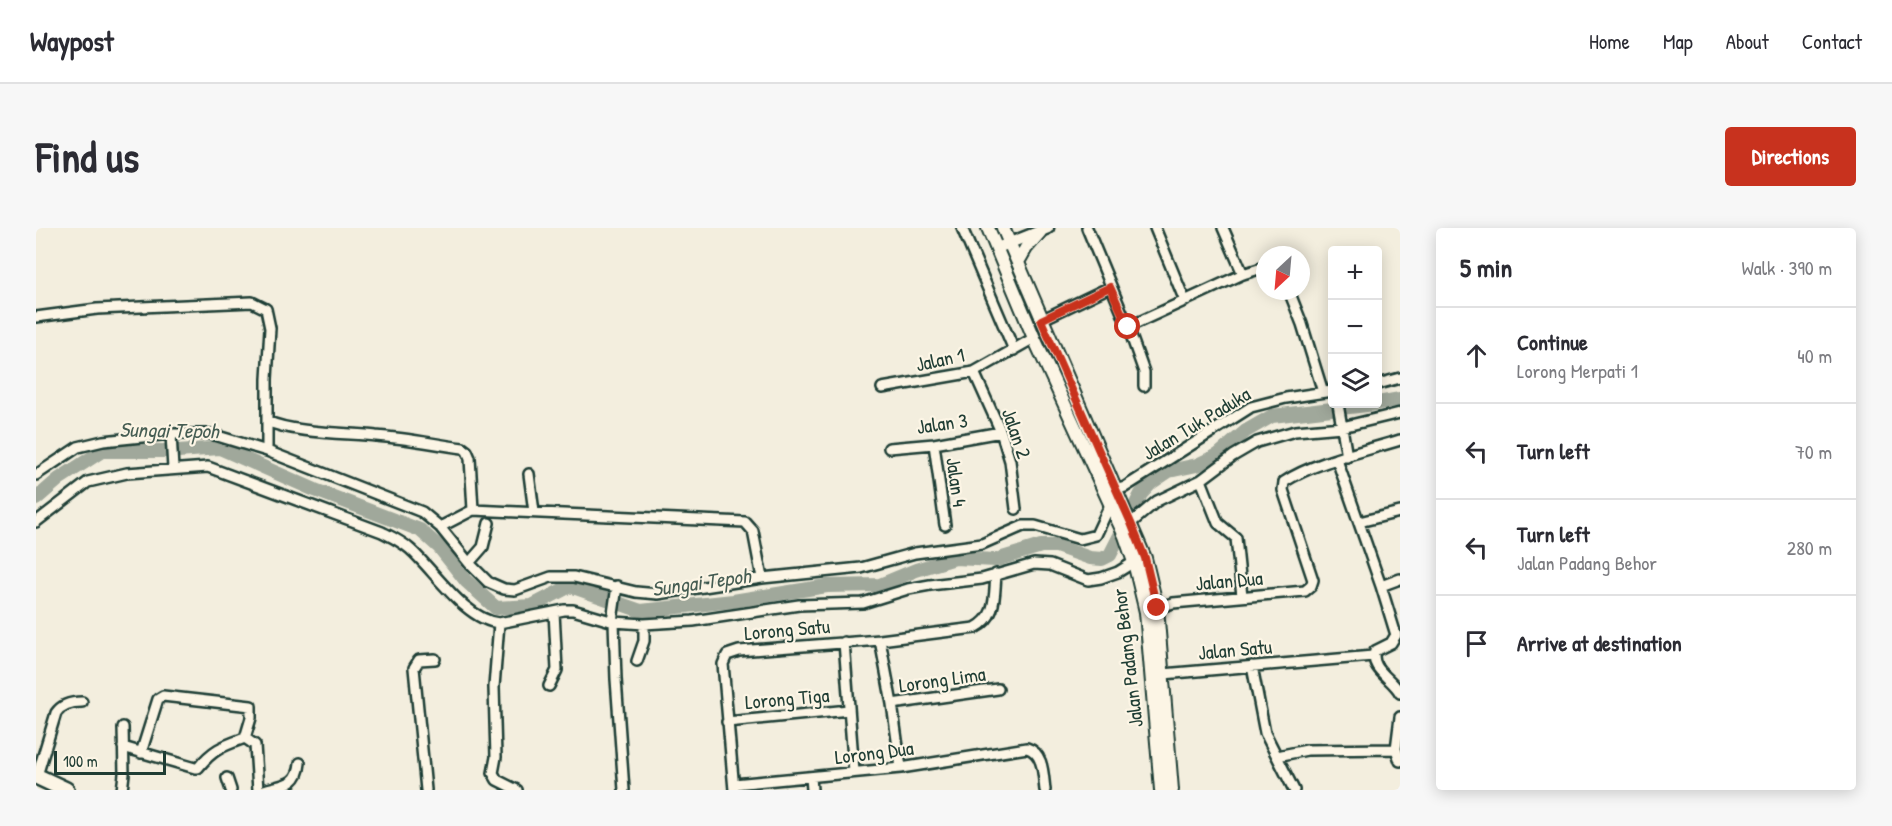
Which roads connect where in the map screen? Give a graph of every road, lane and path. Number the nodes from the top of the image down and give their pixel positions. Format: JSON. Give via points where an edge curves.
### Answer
{"nodes":[{"id":1,"x":962,"y":228,"type":"edge"},
{"id":2,"x":1004,"y":228,"type":"edge"},
{"id":3,"x":1087,"y":228,"type":"edge"},
{"id":4,"x":1155,"y":228,"type":"edge"},
{"id":5,"x":1223,"y":228,"type":"edge"},
{"id":6,"x":1044,"y":230,"type":"edge"},
{"id":7,"x":990,"y":232,"type":"edge"},
{"id":8,"x":1010,"y":242,"type":"junction"},
{"id":9,"x":997,"y":248,"type":"junction"},
{"id":10,"x":1018,"y":262,"type":"junction"},
{"id":11,"x":1256,"y":270,"type":"edge"},
{"id":12,"x":1243,"y":274,"type":"junction"},
{"id":13,"x":1110,"y":287,"type":"junction"},
{"id":14,"x":1293,"y":300,"type":"edge"},
{"id":15,"x":1185,"y":301,"type":"junction"},
{"id":16,"x":36,"y":317,"type":"edge"},
{"id":17,"x":1041,"y":320,"type":"junction"},
{"id":18,"x":1128,"y":327,"type":"junction"},
{"id":19,"x":1034,"y":338,"type":"junction"},
{"id":20,"x":1014,"y":350,"type":"junction"},
{"id":21,"x":974,"y":372,"type":"junction"},
{"id":22,"x":1400,"y":378,"type":"edge"},
{"id":23,"x":1382,"y":383,"type":"edge"},
{"id":24,"x":1144,"y":386,"type":"dead end"},
{"id":25,"x":882,"y":388,"type":"dead end"},
{"id":26,"x":1328,"y":392,"type":"edge"},
{"id":27,"x":1339,"y":408,"type":"edge"},
{"id":28,"x":1400,"y":413,"type":"edge"},
{"id":29,"x":267,"y":421,"type":"junction"},
{"id":30,"x":1342,"y":427,"type":"junction"},
{"id":31,"x":1001,"y":432,"type":"junction"},
{"id":32,"x":171,"y":439,"type":"junction"},
{"id":33,"x":1400,"y":440,"type":"edge"},
{"id":34,"x":934,"y":444,"type":"junction"},
{"id":35,"x":889,"y":448,"type":"dead end"},
{"id":36,"x":267,"y":451,"type":"junction"},
{"id":37,"x":1347,"y":458,"type":"junction"},
{"id":38,"x":1336,"y":460,"type":"junction"},
{"id":39,"x":173,"y":466,"type":"junction"},
{"id":40,"x":530,"y":474,"type":"dead end"},
{"id":41,"x":36,"y":475,"type":"edge"},
{"id":42,"x":1201,"y":480,"type":"junction"},
{"id":43,"x":1114,"y":501,"type":"junction"},
{"id":44,"x":1016,"y":509,"type":"dead end"},
{"id":45,"x":472,"y":510,"type":"junction"},
{"id":46,"x":534,"y":512,"type":"junction"},
{"id":47,"x":1400,"y":512,"type":"edge"},
{"id":48,"x":36,"y":522,"type":"edge"},
{"id":49,"x":1359,"y":522,"type":"junction"},
{"id":50,"x":489,"y":523,"type":"dead end"},
{"id":51,"x":1131,"y":523,"type":"junction"},
{"id":52,"x":945,"y":525,"type":"dead end"},
{"id":53,"x":440,"y":527,"type":"junction"},
{"id":54,"x":1134,"y":562,"type":"junction"},
{"id":55,"x":469,"y":563,"type":"junction"},
{"id":56,"x":996,"y":574,"type":"junction"},
{"id":57,"x":762,"y":578,"type":"junction"},
{"id":58,"x":1400,"y":579,"type":"edge"},
{"id":59,"x":1381,"y":586,"type":"junction"},
{"id":60,"x":616,"y":590,"type":"junction"},
{"id":61,"x":1242,"y":596,"type":"junction"},
{"id":62,"x":1151,"y":610,"type":"junction"},
{"id":63,"x":554,"y":612,"type":"junction"},
{"id":64,"x":613,"y":619,"type":"junction"},
{"id":65,"x":499,"y":623,"type":"junction"},
{"id":66,"x":644,"y":624,"type":"junction"},
{"id":67,"x":880,"y":640,"type":"junction"},
{"id":68,"x":844,"y":642,"type":"junction"},
{"id":69,"x":1373,"y":656,"type":"junction"},
{"id":70,"x":435,"y":659,"type":"dead end"},
{"id":71,"x":637,"y":661,"type":"dead end"},
{"id":72,"x":1252,"y":666,"type":"junction"},
{"id":73,"x":1162,"y":674,"type":"junction"},
{"id":74,"x":549,"y":686,"type":"dead end"},
{"id":75,"x":998,"y":689,"type":"dead end"},
{"id":76,"x":1400,"y":693,"type":"edge"},
{"id":77,"x":82,"y":702,"type":"dead end"},
{"id":78,"x":892,"y":704,"type":"junction"},
{"id":79,"x":849,"y":710,"type":"junction"},
{"id":80,"x":1400,"y":717,"type":"edge"},
{"id":81,"x":727,"y":722,"type":"junction"},
{"id":82,"x":123,"y":727,"type":"dead end"},
{"id":83,"x":245,"y":738,"type":"junction"},
{"id":84,"x":123,"y":747,"type":"junction"},
{"id":85,"x":1396,"y":749,"type":"junction"},
{"id":86,"x":141,"y":753,"type":"junction"},
{"id":87,"x":1277,"y":756,"type":"junction"},
{"id":88,"x":1400,"y":761,"type":"edge"},
{"id":89,"x":300,"y":763,"type":"dead end"},
{"id":90,"x":901,"y":768,"type":"junction"},
{"id":91,"x":854,"y":772,"type":"junction"},
{"id":92,"x":36,"y":777,"type":"edge"},
{"id":93,"x":811,"y":777,"type":"junction"},
{"id":94,"x":227,"y":778,"type":"dead end"},
{"id":95,"x":734,"y":787,"type":"edge"},
{"id":96,"x":66,"y":790,"type":"edge"},
{"id":97,"x":122,"y":790,"type":"edge"},
{"id":98,"x":231,"y":790,"type":"edge"},
{"id":99,"x":258,"y":790,"type":"edge"},
{"id":100,"x":264,"y":790,"type":"edge"},
{"id":101,"x":426,"y":790,"type":"edge"},
{"id":102,"x":517,"y":790,"type":"edge"},
{"id":103,"x":624,"y":790,"type":"edge"},
{"id":104,"x":812,"y":790,"type":"edge"},
{"id":105,"x":1045,"y":790,"type":"edge"},
{"id":106,"x":1161,"y":790,"type":"edge"},
{"id":107,"x":1172,"y":790,"type":"edge"},
{"id":108,"x":1294,"y":790,"type":"edge"}],
"edges":[{"from":1,"to":20,"type":"street"},
{"from":2,"to":7,"type":"street"},
{"from":2,"to":8,"type":"main road","name":"Jalan Padang Behor"},
{"from":3,"to":13,"type":"street"},
{"from":4,"to":15,"type":"street"},
{"from":5,"to":12,"type":"street"},
{"from":6,"to":8,"type":"street"},
{"from":6,"to":10,"type":"main road"},
{"from":7,"to":9,"type":"main road","name":"Jalan Padang Behor"},
{"from":8,"to":9,"type":"street"},
{"from":8,"to":10,"type":"main road","name":"Jalan Padang Behor"},
{"from":9,"to":19,"type":"main road","name":"Jalan Padang Behor"},
{"from":10,"to":17,"type":"main road","name":"Jalan Padang Behor"},
{"from":11,"to":12,"type":"street"},
{"from":12,"to":15,"type":"street"},
{"from":13,"to":17,"type":"street"},
{"from":13,"to":18,"type":"street"},
{"from":14,"to":26,"type":"street"},
{"from":15,"to":18,"type":"street"},
{"from":16,"to":29,"type":"street","via":[[97,309],[258,304],[266,309],[270,328]]},
{"from":17,"to":43,"type":"main road","name":"Jalan Padang Behor"},
{"from":18,"to":24,"type":"street","via":[[1144,372]]},
{"from":19,"to":20,"type":"street","name":"Jalan 1"},
{"from":19,"to":43,"type":"main road","name":"Jalan Padang Behor"},
{"from":20,"to":21,"type":"street","name":"Jalan 1"},
{"from":21,"to":25,"type":"street","name":"Jalan 1"},
{"from":21,"to":31,"type":"street","name":"Jalan 2"},
{"from":22,"to":23,"type":"street"},
{"from":26,"to":43,"type":"street","name":"Jalan Tuk Paduka","via":[[1251,407],[1125,487]]},
{"from":27,"to":30,"type":"street"},
{"from":28,"to":30,"type":"street"},
{"from":29,"to":36,"type":"street"},
{"from":29,"to":45,"type":"street","via":[[312,431],[463,448],[470,458]]},
{"from":30,"to":37,"type":"street"},
{"from":30,"to":42,"type":"street","via":[[1295,431],[1257,442]]},
{"from":31,"to":34,"type":"street","name":"Jalan 3"},
{"from":31,"to":44,"type":"street","name":"Jalan 2","via":[[1010,461]]},
{"from":32,"to":36,"type":"street","via":[[211,434]]},
{"from":32,"to":39,"type":"street"},
{"from":32,"to":41,"type":"street","via":[[103,441],[78,447]]},
{"from":33,"to":37,"type":"street"},
{"from":34,"to":35,"type":"street","name":"Jalan 3"},
{"from":34,"to":52,"type":"street","name":"Jalan 4"},
{"from":36,"to":53,"type":"street","via":[[402,503],[422,512]]},
{"from":37,"to":38,"type":"street"},
{"from":38,"to":49,"type":"street"},
{"from":38,"to":61,"type":"street","name":"Jalan Dua","via":[[1291,477],[1282,490],[1313,580],[1311,586],[1305,591]]},
{"from":39,"to":48,"type":"street","via":[[88,482]]},
{"from":39,"to":65,"type":"street","via":[[208,467],[401,541],[479,617]]},
{"from":40,"to":46,"type":"street"},
{"from":42,"to":51,"type":"street","via":[[1157,501]]},
{"from":42,"to":61,"type":"street","via":[[1218,523],[1236,538]]},
{"from":43,"to":51,"type":"main road","name":"Jalan Padang Behor"},
{"from":43,"to":54,"type":"main road","name":"Jalan Padang Behor"},
{"from":43,"to":57,"type":"street","via":[[1096,535],[1088,539],[1023,526],[982,544],[915,553],[861,568]]},
{"from":45,"to":46,"type":"street"},
{"from":45,"to":53,"type":"street"},
{"from":46,"to":57,"type":"street","via":[[745,522],[753,531]]},
{"from":47,"to":49,"type":"street"},
{"from":49,"to":59,"type":"street"},
{"from":50,"to":55,"type":"street","via":[[483,547]]},
{"from":51,"to":62,"type":"main road","name":"Jalan Padang Behor","via":[[1145,558]]},
{"from":53,"to":55,"type":"street"},
{"from":54,"to":56,"type":"street","via":[[1118,572],[1088,580],[1050,565],[1034,564]]},
{"from":54,"to":62,"type":"main road","name":"Jalan Padang Behor"},
{"from":55,"to":60,"type":"street","via":[[488,582],[504,589],[515,590],[559,577],[588,579]]},
{"from":56,"to":66,"type":"street","via":[[908,589],[863,603],[799,605]]},
{"from":56,"to":67,"type":"street","name":"Lorong Satu","via":[[992,612],[985,623],[975,628]]},
{"from":57,"to":60,"type":"street","via":[[652,594]]},
{"from":58,"to":59,"type":"street"},
{"from":59,"to":69,"type":"street","via":[[1396,635]]},
{"from":60,"to":64,"type":"street"},
{"from":61,"to":62,"type":"street","name":"Jalan Dua","via":[[1173,603]]},
{"from":62,"to":73,"type":"main road","name":"Jalan Padang Behor"},
{"from":62,"to":106,"type":"main road","name":"Jalan Padang Behor"},
{"from":63,"to":64,"type":"street","via":[[573,610]]},
{"from":63,"to":65,"type":"street"},
{"from":63,"to":74,"type":"street","via":[[557,670]]},
{"from":64,"to":66,"type":"street"},
{"from":64,"to":103,"type":"street"},
{"from":65,"to":102,"type":"street","via":[[493,773],[497,780]]},
{"from":66,"to":71,"type":"street","via":[[644,641]]},
{"from":67,"to":68,"type":"street","name":"Lorong Satu"},
{"from":67,"to":78,"type":"street"},
{"from":68,"to":79,"type":"street"},
{"from":68,"to":81,"type":"street","name":"Lorong Satu","via":[[728,655],[723,664]]},
{"from":69,"to":72,"type":"street","name":"Jalan Satu"},
{"from":69,"to":76,"type":"street"},
{"from":70,"to":101,"type":"street","via":[[419,660],[414,668]]},
{"from":72,"to":73,"type":"street","name":"Jalan Satu"},
{"from":72,"to":87,"type":"street","via":[[1265,733]]},
{"from":73,"to":107,"type":"main road","name":"Jalan Padang Behor"},
{"from":75,"to":78,"type":"street","name":"Lorong Lima"},
{"from":77,"to":92,"type":"street","via":[[66,704],[56,713]]},
{"from":78,"to":90,"type":"street"},
{"from":79,"to":81,"type":"street","name":"Lorong Tiga"},
{"from":79,"to":91,"type":"street"},
{"from":80,"to":85,"type":"street"},
{"from":81,"to":95,"type":"street","name":"Lorong Satu"},
{"from":82,"to":84,"type":"street"},
{"from":83,"to":86,"type":"street","via":[[219,747],[198,768]]},
{"from":83,"to":86,"type":"street","via":[[251,706],[163,696],[158,699]]},
{"from":83,"to":99,"type":"street","via":[[255,745]]},
{"from":84,"to":86,"type":"street"},
{"from":84,"to":97,"type":"street"},
{"from":85,"to":87,"type":"street","via":[[1307,750]]},
{"from":85,"to":88,"type":"street"},
{"from":87,"to":108,"type":"street"},
{"from":89,"to":100,"type":"street","via":[[294,781]]},
{"from":90,"to":91,"type":"street","name":"Lorong Dua"},
{"from":90,"to":105,"type":"street","name":"Lorong Dua","via":[[1027,748],[1034,750],[1041,762]]},
{"from":91,"to":93,"type":"street","name":"Lorong Dua"},
{"from":92,"to":96,"type":"highway"},
{"from":93,"to":95,"type":"street","name":"Lorong Dua"},
{"from":93,"to":104,"type":"street"},
{"from":94,"to":98,"type":"street"}]}
